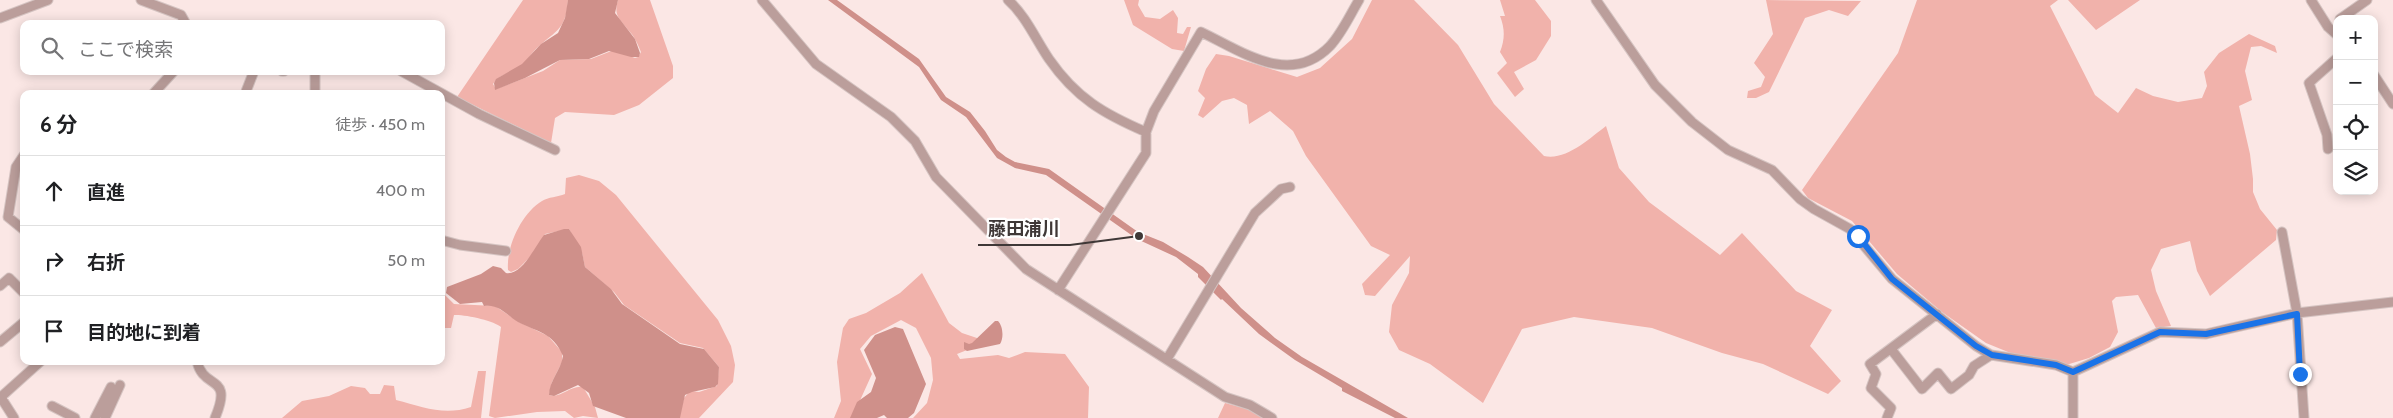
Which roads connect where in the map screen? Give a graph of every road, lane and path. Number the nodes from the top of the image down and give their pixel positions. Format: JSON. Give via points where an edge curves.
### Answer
{"nodes":[{"id":1,"x":48,"y":0,"type":"edge"},
{"id":2,"x":141,"y":0,"type":"edge"},
{"id":3,"x":762,"y":0,"type":"edge"},
{"id":4,"x":1008,"y":0,"type":"edge"},
{"id":5,"x":1359,"y":0,"type":"edge"},
{"id":6,"x":1596,"y":0,"type":"edge"},
{"id":7,"x":2310,"y":0,"type":"edge"},
{"id":8,"x":2367,"y":0,"type":"edge"},
{"id":9,"x":2345,"y":15,"type":"edge"},
{"id":10,"x":0,"y":18,"type":"edge"},
{"id":11,"x":184,"y":20,"type":"edge"},
{"id":12,"x":2333,"y":24,"type":"edge"},
{"id":13,"x":2328,"y":27,"type":"junction"},
{"id":14,"x":2333,"y":31,"type":"edge"},
{"id":15,"x":2335,"y":60,"type":"edge"},
{"id":16,"x":170,"y":75,"type":"edge"},
{"id":17,"x":252,"y":75,"type":"edge"},
{"id":18,"x":316,"y":75,"type":"edge"},
{"id":19,"x":408,"y":75,"type":"edge"},
{"id":20,"x":2378,"y":80,"type":"edge"},
{"id":21,"x":157,"y":90,"type":"edge"},
{"id":22,"x":247,"y":90,"type":"edge"},
{"id":23,"x":315,"y":90,"type":"edge"},
{"id":24,"x":435,"y":90,"type":"edge"},
{"id":25,"x":445,"y":95,"type":"edge"},
{"id":26,"x":2393,"y":104,"type":"edge"},
{"id":27,"x":1146,"y":132,"type":"junction"},
{"id":28,"x":2328,"y":149,"type":"dead end"},
{"id":29,"x":554,"y":150,"type":"dead end"},
{"id":30,"x":20,"y":161,"type":"edge"},
{"id":31,"x":1290,"y":187,"type":"dead end"},
{"id":32,"x":20,"y":227,"type":"edge"},
{"id":33,"x":2282,"y":232,"type":"dead end"},
{"id":34,"x":445,"y":241,"type":"edge"},
{"id":35,"x":506,"y":251,"type":"dead end"},
{"id":36,"x":0,"y":286,"type":"edge"},
{"id":37,"x":20,"y":289,"type":"edge"},
{"id":38,"x":1058,"y":290,"type":"junction"},
{"id":39,"x":2393,"y":302,"type":"edge"},
{"id":40,"x":1937,"y":314,"type":"junction"},
{"id":41,"x":2297,"y":314,"type":"junction"},
{"id":42,"x":20,"y":325,"type":"edge"},
{"id":43,"x":0,"y":342,"type":"edge"},
{"id":44,"x":1891,"y":348,"type":"junction"},
{"id":45,"x":1992,"y":355,"type":"junction"},
{"id":46,"x":1167,"y":359,"type":"junction"},
{"id":47,"x":36,"y":365,"type":"edge"},
{"id":48,"x":198,"y":365,"type":"edge"},
{"id":49,"x":2073,"y":372,"type":"junction"},
{"id":50,"x":0,"y":397,"type":"edge"},
{"id":51,"x":52,"y":406,"type":"dead end"},
{"id":52,"x":14,"y":418,"type":"edge"},
{"id":53,"x":75,"y":418,"type":"edge"},
{"id":54,"x":95,"y":418,"type":"edge"},
{"id":55,"x":105,"y":418,"type":"edge"},
{"id":56,"x":215,"y":418,"type":"edge"},
{"id":57,"x":1272,"y":418,"type":"edge"},
{"id":58,"x":1887,"y":418,"type":"edge"},
{"id":59,"x":2073,"y":418,"type":"edge"},
{"id":60,"x":2304,"y":418,"type":"edge"}],
"edges":[{"from":1,"to":10,"type":"street"},
{"from":2,"to":11,"type":"street","via":[[181,15]]},
{"from":3,"to":38,"type":"street","via":[[816,64],[891,118],[915,142],[936,177],[1010,254]]},
{"from":4,"to":27,"type":"street","via":[[1017,8],[1050,61],[1078,93],[1109,116]]},
{"from":5,"to":27,"type":"street","via":[[1331,44],[1304,64],[1287,67],[1262,61],[1201,32],[1154,111]]},
{"from":6,"to":40,"type":"street","via":[[1654,85],[1692,122],[1728,150],[1772,170],[1800,199],[1850,229],[1892,279]]},
{"from":7,"to":13,"type":"street"},
{"from":8,"to":9,"type":"street"},
{"from":12,"to":13,"type":"street"},
{"from":13,"to":14,"type":"street"},
{"from":15,"to":28,"type":"street","via":[[2309,83],[2327,135]]},
{"from":16,"to":21,"type":"street"},
{"from":17,"to":22,"type":"street"},
{"from":18,"to":23,"type":"street"},
{"from":19,"to":24,"type":"street"},
{"from":20,"to":26,"type":"street"},
{"from":25,"to":29,"type":"street"},
{"from":27,"to":38,"type":"street","via":[[1146,153]]},
{"from":30,"to":32,"type":"street","via":[[16,167],[8,217]]},
{"from":31,"to":46,"type":"street","via":[[1281,189],[1254,213]]},
{"from":33,"to":41,"type":"street"},
{"from":34,"to":35,"type":"street"},
{"from":36,"to":37,"type":"street","via":[[8,278]]},
{"from":38,"to":46,"type":"street"},
{"from":39,"to":41,"type":"street"},
{"from":40,"to":44,"type":"street"},
{"from":40,"to":45,"type":"street"},
{"from":41,"to":49,"type":"street","via":[[2206,334],[2160,332]]},
{"from":41,"to":60,"type":"street"},
{"from":42,"to":43,"type":"street"},
{"from":44,"to":45,"type":"street","via":[[1922,389],[1938,373],[1951,389],[1969,375],[1974,366]]},
{"from":44,"to":58,"type":"street","via":[[1870,364],[1876,374],[1871,388],[1891,408]]},
{"from":45,"to":49,"type":"street","via":[[2056,365]]},
{"from":46,"to":57,"type":"street","via":[[1225,397],[1250,405]]},
{"from":47,"to":50,"type":"street"},
{"from":48,"to":56,"type":"street","via":[[220,388],[223,396]]},
{"from":49,"to":59,"type":"street"},
{"from":50,"to":52,"type":"street"},
{"from":51,"to":53,"type":"street"},
{"from":54,"to":55,"type":"street","via":[[115,386]]}]}
